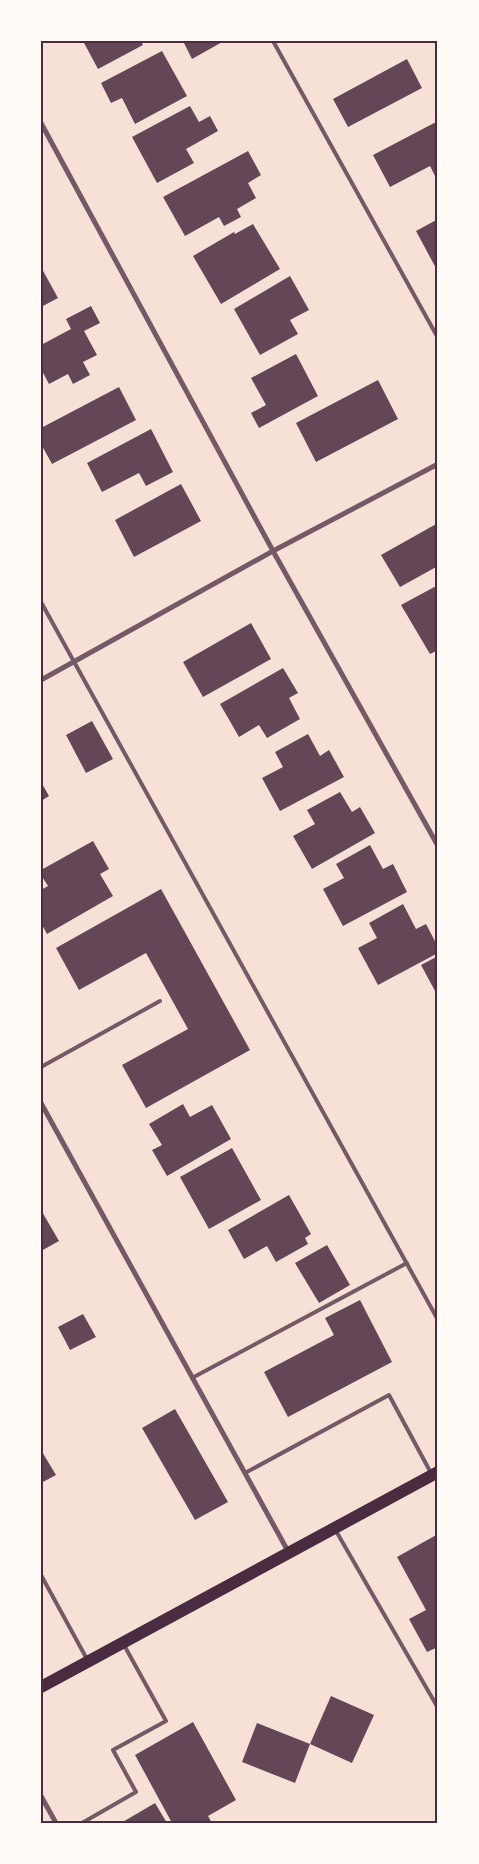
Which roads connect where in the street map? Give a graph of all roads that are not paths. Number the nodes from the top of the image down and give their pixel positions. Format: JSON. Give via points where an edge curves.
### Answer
{"nodes":[{"id":1,"x":273,"y":41,"type":"edge"},
{"id":2,"x":41,"y":123,"type":"edge"},
{"id":3,"x":438,"y":338,"type":"edge"},
{"id":4,"x":438,"y":464,"type":"edge"},
{"id":5,"x":273,"y":551,"type":"junction"},
{"id":6,"x":41,"y":602,"type":"edge"},
{"id":7,"x":74,"y":662,"type":"junction"},
{"id":8,"x":41,"y":680,"type":"edge"},
{"id":9,"x":438,"y":846,"type":"edge"},
{"id":10,"x":160,"y":1001,"type":"dead end"},
{"id":11,"x":41,"y":1067,"type":"edge"},
{"id":12,"x":41,"y":1103,"type":"edge"},
{"id":13,"x":407,"y":1263,"type":"junction"},
{"id":14,"x":438,"y":1320,"type":"edge"},
{"id":15,"x":192,"y":1378,"type":"junction"},
{"id":16,"x":245,"y":1474,"type":"junction"},
{"id":17,"x":435,"y":1474,"type":"edge"},
{"id":18,"x":335,"y":1529,"type":"junction"},
{"id":19,"x":289,"y":1553,"type":"junction"},
{"id":20,"x":41,"y":1575,"type":"edge"},
{"id":21,"x":123,"y":1643,"type":"junction"},
{"id":22,"x":88,"y":1662,"type":"junction"},
{"id":23,"x":41,"y":1687,"type":"edge"},
{"id":24,"x":438,"y":1708,"type":"edge"},
{"id":25,"x":42,"y":1797,"type":"edge"},
{"id":26,"x":56,"y":1823,"type":"edge"},
{"id":27,"x":82,"y":1823,"type":"edge"}],
"edges":[{"from":1,"to":3,"type":"lane"},
{"from":2,"to":5,"type":"street"},
{"from":4,"to":5,"type":"street"},
{"from":5,"to":7,"type":"street"},
{"from":5,"to":9,"type":"street"},
{"from":6,"to":7,"type":"lane"},
{"from":7,"to":8,"type":"street"},
{"from":7,"to":13,"type":"lane"},
{"from":10,"to":11,"type":"lane"},
{"from":12,"to":15,"type":"street"},
{"from":13,"to":14,"type":"lane"},
{"from":13,"to":15,"type":"lane"},
{"from":15,"to":16,"type":"street"},
{"from":16,"to":17,"type":"lane","via":[[389,1395]]},
{"from":16,"to":19,"type":"street"},
{"from":17,"to":18,"type":"main road"},
{"from":18,"to":19,"type":"main road"},
{"from":18,"to":24,"type":"lane"},
{"from":19,"to":21,"type":"main road"},
{"from":20,"to":22,"type":"lane"},
{"from":21,"to":22,"type":"main road"},
{"from":21,"to":27,"type":"lane","via":[[166,1720],[113,1750],[136,1792]]},
{"from":22,"to":23,"type":"main road"},
{"from":25,"to":26,"type":"street"}]}
